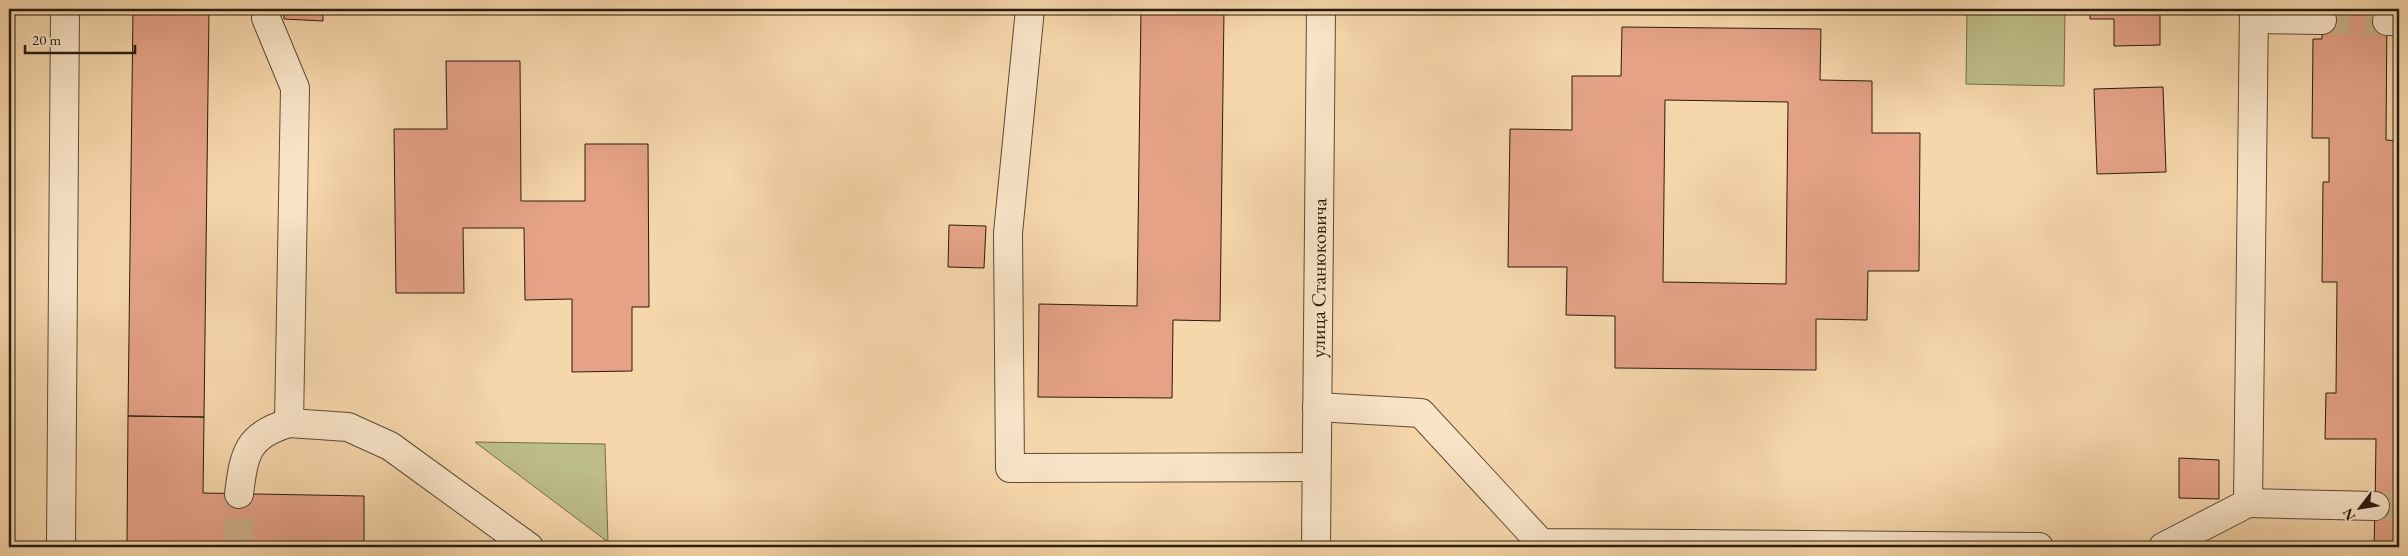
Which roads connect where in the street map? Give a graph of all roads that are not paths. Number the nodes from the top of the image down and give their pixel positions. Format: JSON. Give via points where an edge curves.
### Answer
{"nodes":[{"id":1,"x":65,"y":9,"type":"edge"},
{"id":2,"x":266,"y":9,"type":"edge"},
{"id":3,"x":1030,"y":9,"type":"edge"},
{"id":4,"x":1321,"y":9,"type":"edge"},
{"id":5,"x":2254,"y":14,"type":"edge"},
{"id":6,"x":2322,"y":20,"type":"tunnel mouth"},
{"id":7,"x":1317,"y":406,"type":"junction"},
{"id":8,"x":289,"y":423,"type":"junction"},
{"id":9,"x":1316,"y":467,"type":"junction"},
{"id":10,"x":239,"y":494,"type":"tunnel mouth"},
{"id":11,"x":2248,"y":503,"type":"junction"},
{"id":12,"x":2375,"y":506,"type":"tunnel mouth"},
{"id":13,"x":1689,"y":545,"type":"edge"},
{"id":14,"x":60,"y":547,"type":"edge"},
{"id":15,"x":529,"y":547,"type":"edge"},
{"id":16,"x":1316,"y":547,"type":"edge"},
{"id":17,"x":2039,"y":547,"type":"edge"},
{"id":18,"x":2163,"y":547,"type":"edge"}],
"edges":[{"from":1,"to":14,"type":"street"},
{"from":2,"to":8,"type":"street","via":[[266,18],[295,88]]},
{"from":3,"to":9,"type":"street","via":[[1008,233],[1010,468]]},
{"from":4,"to":7,"type":"street","name":"улица Станюковича"},
{"from":5,"to":6,"type":"street"},
{"from":5,"to":11,"type":"street"},
{"from":7,"to":9,"type":"street","name":"улица Станюковича"},
{"from":7,"to":13,"type":"street","via":[[1422,413],[1541,543]]},
{"from":8,"to":10,"type":"street","via":[[268,429],[249,449]]},
{"from":8,"to":15,"type":"street","via":[[348,427],[390,446]]},
{"from":9,"to":16,"type":"street","name":"улица Станюковича"},
{"from":11,"to":12,"type":"street"},
{"from":11,"to":18,"type":"street"},
{"from":13,"to":17,"type":"street"}]}
